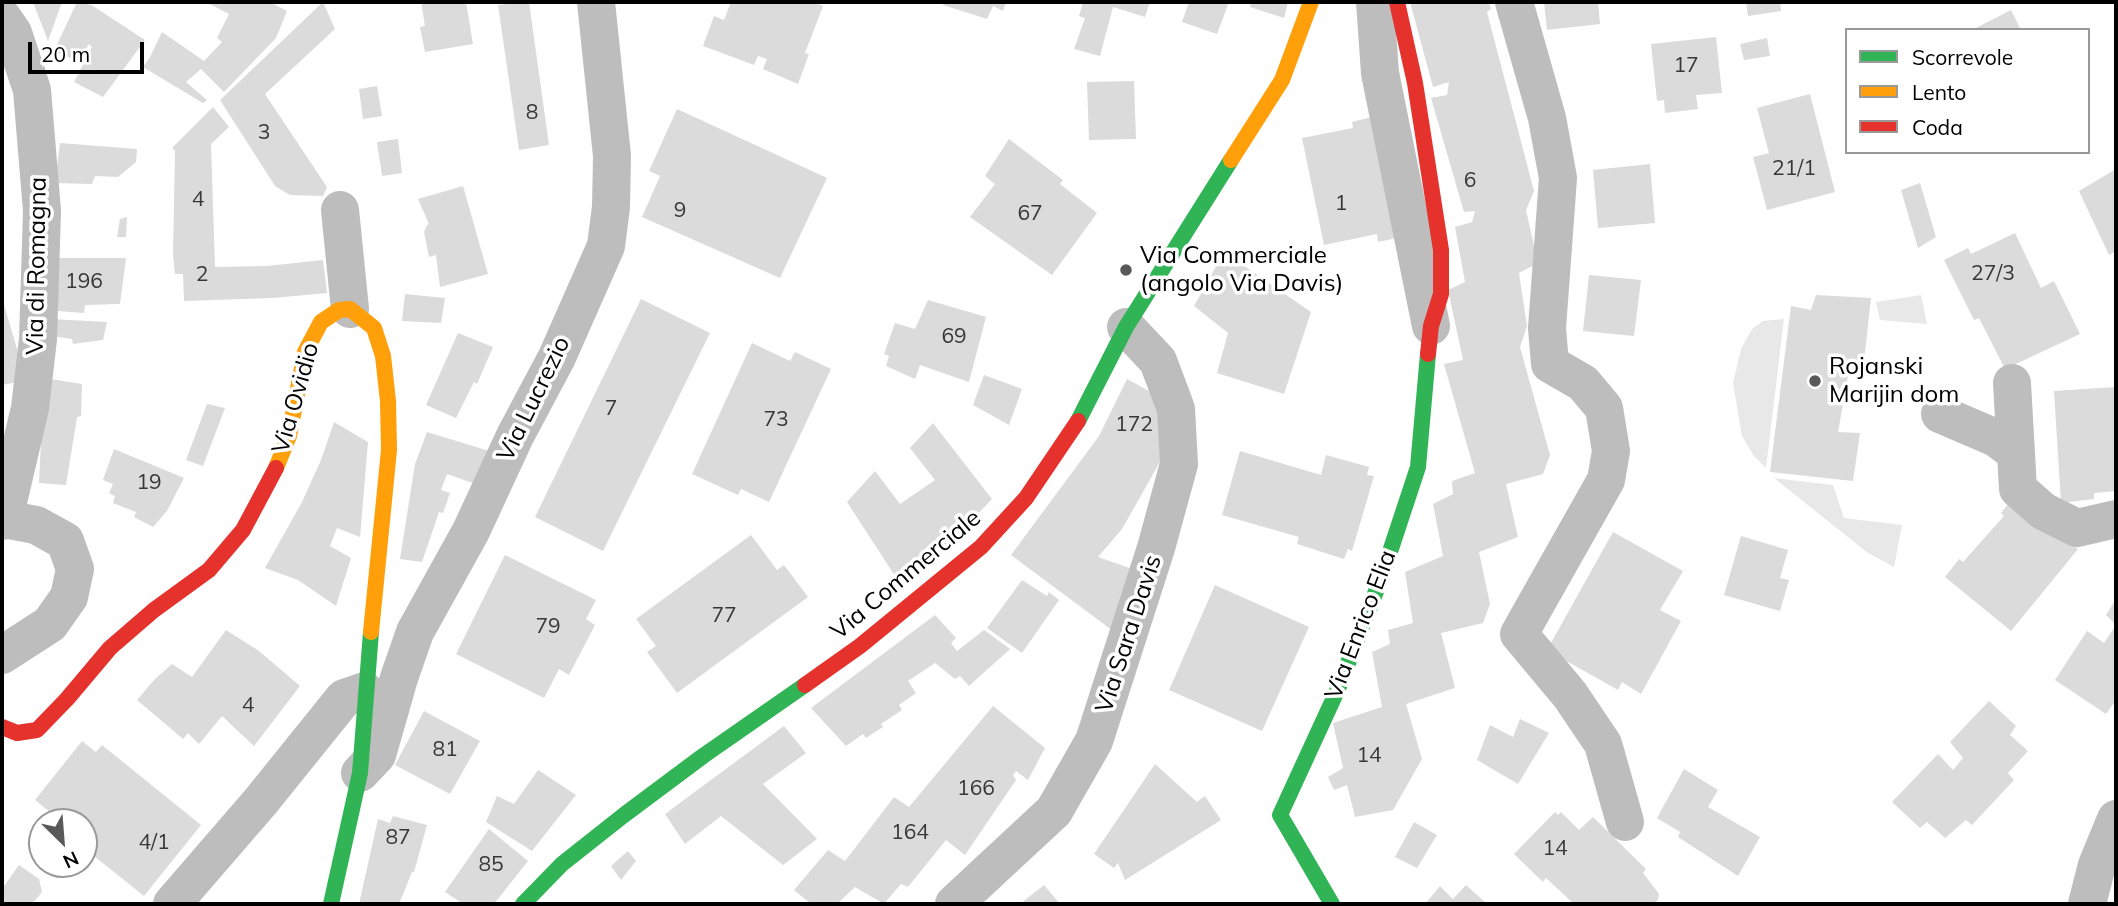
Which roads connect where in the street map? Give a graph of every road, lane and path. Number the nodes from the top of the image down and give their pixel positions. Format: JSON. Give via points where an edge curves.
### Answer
{"nodes":[{"id":1,"x":596,"y":2,"type":"edge"},
{"id":2,"x":1311,"y":2,"type":"edge"},
{"id":3,"x":1375,"y":2,"type":"edge"},
{"id":4,"x":1397,"y":2,"type":"edge"},
{"id":5,"x":1514,"y":2,"type":"edge"},
{"id":6,"x":2,"y":17,"type":"edge"},
{"id":7,"x":340,"y":210,"type":"dead end"},
{"id":8,"x":350,"y":309,"type":"junction"},
{"id":9,"x":1431,"y":326,"type":"junction"},
{"id":10,"x":1126,"y":327,"type":"junction"},
{"id":11,"x":2012,"y":383,"type":"dead end"},
{"id":12,"x":1940,"y":414,"type":"dead end"},
{"id":13,"x":2015,"y":453,"type":"junction"},
{"id":14,"x":2116,"y":519,"type":"edge"},
{"id":15,"x":3,"y":520,"type":"edge"},
{"id":16,"x":2,"y":655,"type":"edge"},
{"id":17,"x":366,"y":691,"type":"junction"},
{"id":18,"x":2,"y":727,"type":"edge"},
{"id":19,"x":360,"y":773,"type":"junction"},
{"id":20,"x":2116,"y":819,"type":"edge"},
{"id":21,"x":1625,"y":822,"type":"dead end"},
{"id":22,"x":172,"y":904,"type":"edge"},
{"id":23,"x":331,"y":904,"type":"edge"},
{"id":24,"x":523,"y":904,"type":"edge"},
{"id":25,"x":954,"y":904,"type":"edge"},
{"id":26,"x":1332,"y":904,"type":"edge"},
{"id":27,"x":2087,"y":904,"type":"edge"}],
"edges":[{"from":1,"to":19,"type":"street","name":"Via Lucrezio","via":[[612,156],[606,246],[471,531],[415,632],[377,755]]},
{"from":2,"to":10,"type":"street","name":"Via Commerciale","via":[[1282,80]]},
{"from":3,"to":9,"type":"street","name":"Via Enrico Elia","via":[[1380,73]]},
{"from":4,"to":9,"type":"street","name":"Via Enrico Elia","via":[[1415,83],[1441,250],[1441,294]]},
{"from":5,"to":21,"type":"street","via":[[1547,118],[1558,177],[1547,328],[1550,364],[1583,383],[1604,408],[1611,451],[1606,480],[1519,634],[1570,695],[1603,744]]},
{"from":6,"to":15,"type":"street","name":"Via di Romagna","via":[[13,33],[32,90],[43,211],[31,394]]},
{"from":7,"to":8,"type":"street"},
{"from":8,"to":17,"type":"street","via":[[374,328],[383,356],[388,401],[389,450]]},
{"from":8,"to":18,"type":"street","name":"Via Ovidio","via":[[321,321],[305,352],[289,436],[243,530],[209,570],[110,648],[37,730],[17,733]]},
{"from":9,"to":26,"type":"street","name":"Via Enrico Elia","via":[[1418,467],[1337,691],[1280,815]]},
{"from":10,"to":24,"type":"street","name":"Via Commerciale","via":[[1073,430],[1026,498],[981,547],[860,646],[615,822],[562,864]]},
{"from":10,"to":25,"type":"street","name":"Via Sara Davis","via":[[1158,360],[1176,410],[1179,464],[1156,548],[1094,741],[1081,764],[1054,811]]},
{"from":11,"to":13,"type":"street"},
{"from":12,"to":13,"type":"street","via":[[1996,438]]},
{"from":13,"to":14,"type":"street","via":[[2018,489],[2043,511],[2077,528]]},
{"from":15,"to":16,"type":"street","via":[[36,525],[65,541],[75,569],[69,597],[50,624]]},
{"from":17,"to":19,"type":"street"},
{"from":17,"to":22,"type":"street","via":[[344,698]]},
{"from":19,"to":23,"type":"street"},
{"from":20,"to":27,"type":"street"}]}
